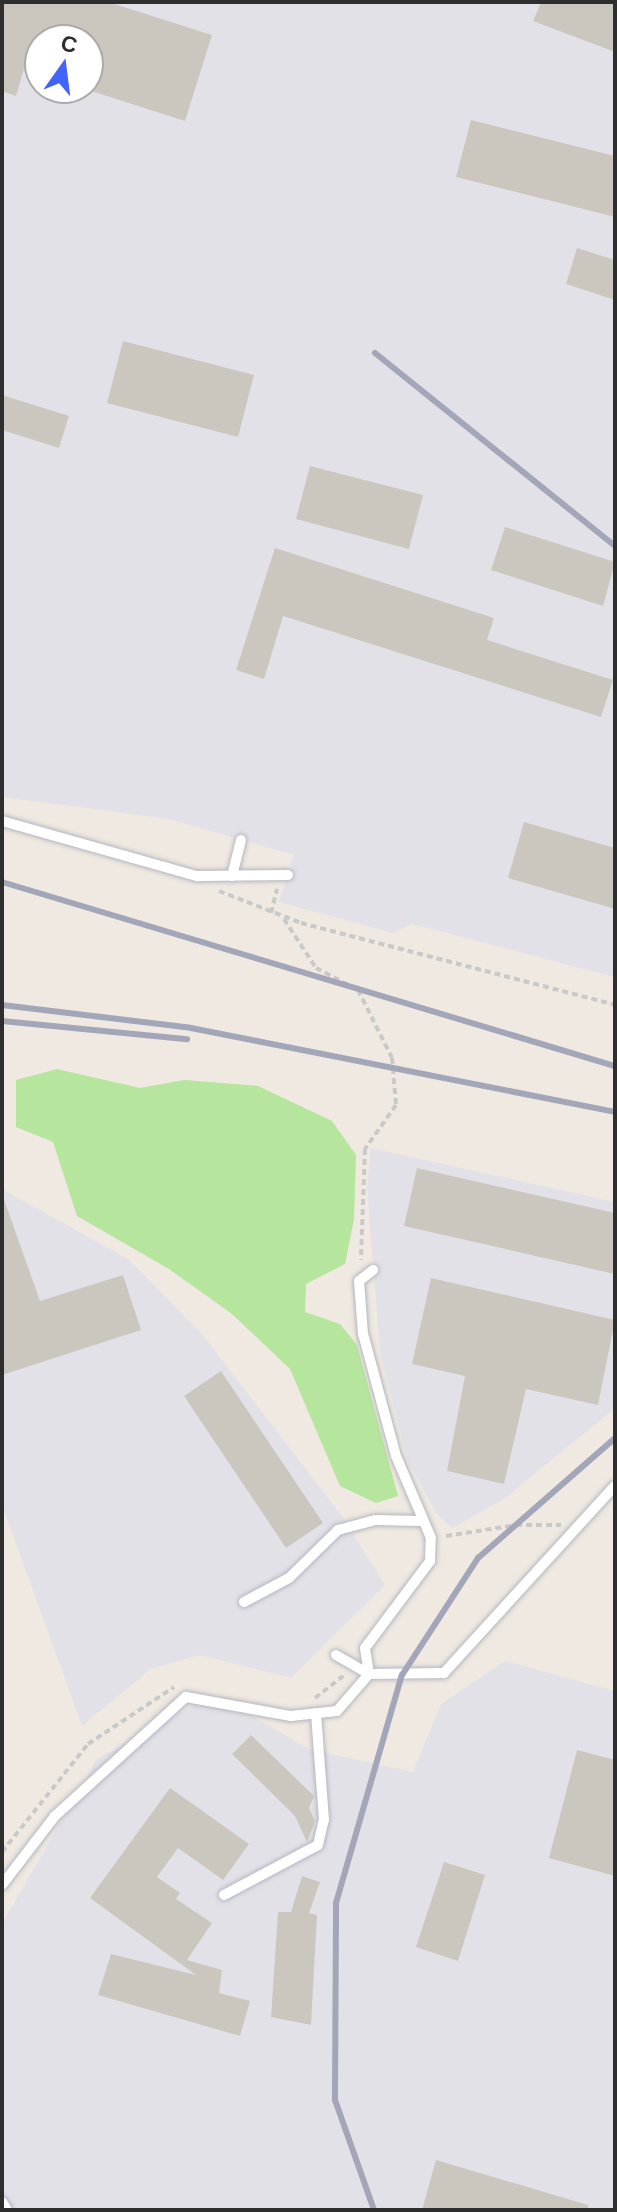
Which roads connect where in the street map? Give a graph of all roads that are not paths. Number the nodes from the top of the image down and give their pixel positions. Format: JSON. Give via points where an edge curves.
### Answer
{"nodes":[{"id":1,"x":2,"y":821,"type":"edge"},
{"id":2,"x":241,"y":840,"type":"dead end"},
{"id":3,"x":284,"y":875,"type":"road end"},
{"id":4,"x":232,"y":876,"type":"junction"},
{"id":5,"x":373,"y":1270,"type":"dead end"},
{"id":6,"x":615,"y":1486,"type":"edge"},
{"id":7,"x":420,"y":1521,"type":"junction"},
{"id":8,"x":244,"y":1602,"type":"dead end"},
{"id":9,"x":336,"y":1655,"type":"dead end"},
{"id":10,"x":369,"y":1674,"type":"junction"},
{"id":11,"x":316,"y":1713,"type":"junction"},
{"id":12,"x":2,"y":1885,"type":"edge"},
{"id":13,"x":224,"y":1895,"type":"dead end"},
{"id":14,"x":2,"y":2202,"type":"edge"},
{"id":15,"x":7,"y":2210,"type":"edge"}],
"edges":[{"from":1,"to":4,"type":"lane","via":[[197,876]]},
{"from":2,"to":4,"type":"lane"},
{"from":3,"to":4,"type":"lane"},
{"from":5,"to":7,"type":"lane","via":[[359,1281],[363,1334],[396,1456]]},
{"from":6,"to":10,"type":"lane","via":[[444,1673]]},
{"from":7,"to":8,"type":"lane","via":[[376,1520],[338,1530],[289,1578]]},
{"from":7,"to":10,"type":"lane","via":[[431,1538],[430,1561],[365,1648]]},
{"from":9,"to":10,"type":"lane"},
{"from":10,"to":11,"type":"lane","via":[[337,1711]]},
{"from":11,"to":12,"type":"lane","via":[[291,1716],[186,1697],[55,1816]]},
{"from":11,"to":13,"type":"lane","via":[[324,1820],[318,1845]]},
{"from":14,"to":15,"type":"lane"}]}
